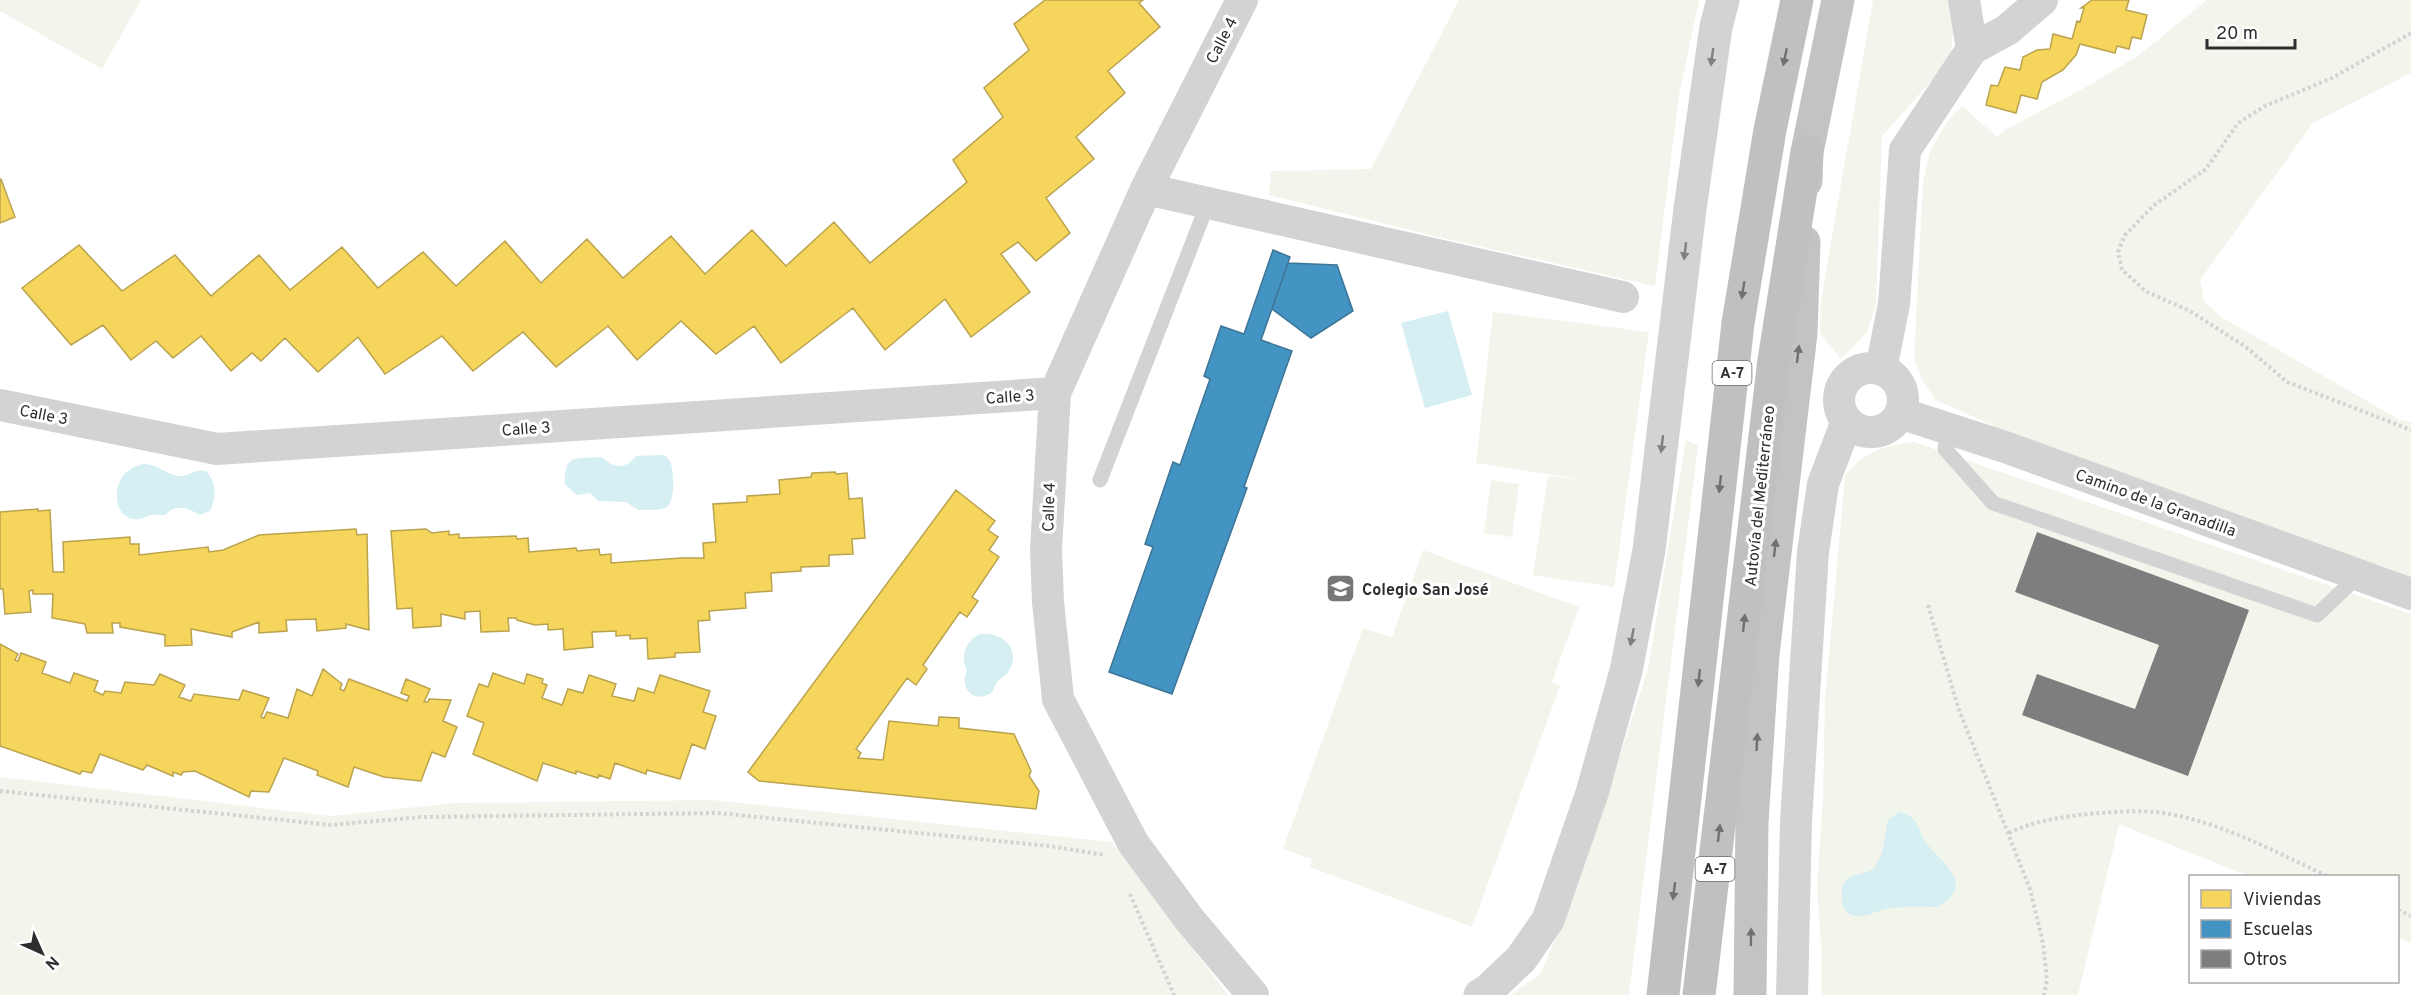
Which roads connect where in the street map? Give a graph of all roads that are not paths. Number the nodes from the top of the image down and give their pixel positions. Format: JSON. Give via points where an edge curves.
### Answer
{"nodes":[{"id":1,"x":1242,"y":0,"type":"edge"},
{"id":2,"x":1723,"y":0,"type":"edge"},
{"id":3,"x":1797,"y":0,"type":"edge"},
{"id":4,"x":1838,"y":0,"type":"edge"},
{"id":5,"x":1964,"y":0,"type":"edge"},
{"id":6,"x":2042,"y":0,"type":"edge"},
{"id":7,"x":1972,"y":49,"type":"junction"},
{"id":8,"x":1807,"y":152,"type":"junction"},
{"id":9,"x":1146,"y":189,"type":"junction"},
{"id":10,"x":1208,"y":203,"type":"junction"},
{"id":11,"x":1623,"y":297,"type":"dead end"},
{"id":12,"x":1881,"y":369,"type":"junction"},
{"id":13,"x":1055,"y":393,"type":"junction"},
{"id":14,"x":0,"y":405,"type":"edge"},
{"id":15,"x":1900,"y":413,"type":"junction"},
{"id":16,"x":1847,"y":421,"type":"junction"},
{"id":17,"x":1947,"y":428,"type":"junction"},
{"id":18,"x":1100,"y":480,"type":"dead end"},
{"id":19,"x":2359,"y":575,"type":"junction"},
{"id":20,"x":2411,"y":594,"type":"edge"},
{"id":21,"x":1253,"y":995,"type":"edge"},
{"id":22,"x":1480,"y":995,"type":"edge"},
{"id":23,"x":1662,"y":995,"type":"edge"},
{"id":24,"x":1699,"y":995,"type":"edge"},
{"id":25,"x":1750,"y":995,"type":"edge"},
{"id":26,"x":1792,"y":995,"type":"edge"}],
"edges":[{"from":1,"to":9,"type":"street","name":"Calle 4"},
{"from":2,"to":22,"type":"street","one_way":true,"via":[[1690,209],[1649,550],[1626,671],[1592,793],[1548,920],[1521,959]]},
{"from":3,"to":23,"type":"highway","number":"A-7","one_way":true,"via":[[1770,130],[1738,322]]},
{"from":4,"to":8,"type":"highway","name":"Autovía del Mediterráneo","number":"A-7"},
{"from":5,"to":7,"type":"street"},
{"from":6,"to":7,"type":"street","via":[[2007,30]]},
{"from":7,"to":12,"type":"street","via":[[1905,150],[1894,303]]},
{"from":24,"to":8,"type":"highway","name":"Autovía del Mediterráneo","number":"A-7","one_way":true,"via":[[1774,360]]},
{"from":25,"to":8,"type":"highway","one_way":true,"via":[[1752,822],[1762,654],[1801,333]]},
{"from":9,"to":10,"type":"street"},
{"from":9,"to":13,"type":"street","name":"Calle 4"},
{"from":10,"to":11,"type":"street"},
{"from":10,"to":18,"type":"lane"},
{"from":12,"to":15,"type":"street","via":[[1890,374],[1902,391]]},
{"from":12,"to":16,"type":"street","via":[[1860,369],[1844,382],[1839,402]]},
{"from":13,"to":14,"type":"street","name":"Calle 3","via":[[217,449]]},
{"from":13,"to":21,"type":"street","name":"Calle 4","via":[[1046,550],[1058,699],[1133,843],[1189,919]]},
{"from":15,"to":16,"type":"street","via":[[1886,428],[1875,431],[1865,431]]},
{"from":15,"to":17,"type":"street","name":"Camino de la Granadilla"},
{"from":16,"to":26,"type":"street","via":[[1823,484],[1813,552],[1796,822]]},
{"from":17,"to":19,"type":"street","name":"Camino de la Granadilla"},
{"from":17,"to":19,"type":"lane","via":[[1945,449],[1993,503],[2317,615]]},
{"from":19,"to":20,"type":"street","name":"Camino de la Granadilla"}]}
